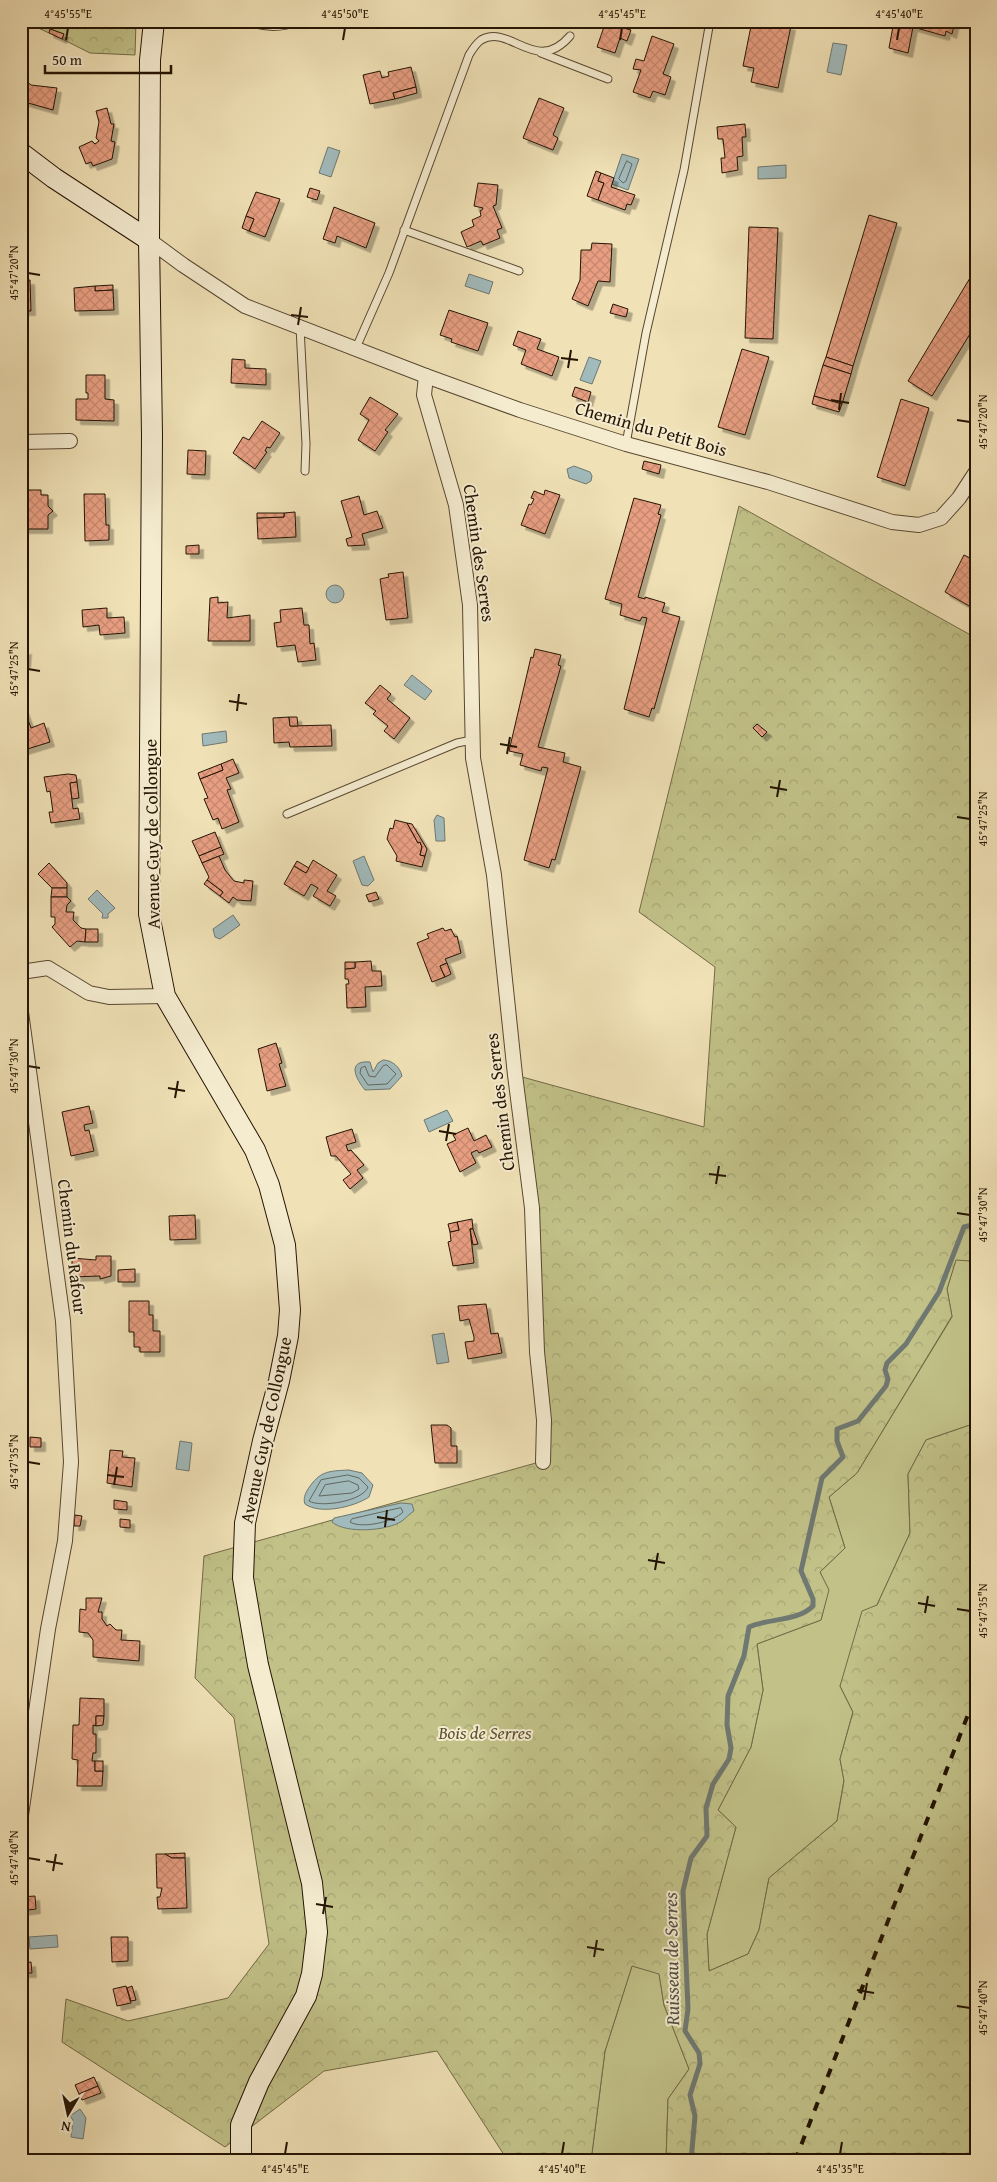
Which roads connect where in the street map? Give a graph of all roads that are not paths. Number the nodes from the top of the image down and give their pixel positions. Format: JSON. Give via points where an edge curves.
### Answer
{"nodes":[{"id":1,"x":154,"y":21,"type":"edge"},
{"id":2,"x":246,"y":21,"type":"edge"},
{"id":3,"x":298,"y":21,"type":"edge"},
{"id":4,"x":710,"y":21,"type":"edge"},
{"id":5,"x":570,"y":36,"type":"dead end"},
{"id":6,"x":533,"y":50,"type":"junction"},
{"id":7,"x":608,"y":78,"type":"dead end"},
{"id":8,"x":21,"y":153,"type":"edge"},
{"id":9,"x":404,"y":230,"type":"junction"},
{"id":10,"x":149,"y":240,"type":"junction"},
{"id":11,"x":519,"y":271,"type":"dead end"},
{"id":12,"x":300,"y":327,"type":"junction"},
{"id":13,"x":356,"y":348,"type":"junction"},
{"id":14,"x":426,"y":376,"type":"junction"},
{"id":15,"x":70,"y":441,"type":"dead end"},
{"id":16,"x":21,"y":442,"type":"edge"},
{"id":17,"x":626,"y":444,"type":"junction"},
{"id":18,"x":305,"y":471,"type":"dead end"},
{"id":19,"x":976,"y":472,"type":"edge"},
{"id":20,"x":472,"y":740,"type":"junction"},
{"id":21,"x":287,"y":814,"type":"dead end"},
{"id":22,"x":21,"y":972,"type":"edge"},
{"id":23,"x":165,"y":996,"type":"junction"},
{"id":24,"x":21,"y":1012,"type":"edge"},
{"id":25,"x":543,"y":1462,"type":"dead end"},
{"id":26,"x":21,"y":1814,"type":"edge"},
{"id":27,"x":240,"y":2161,"type":"edge"}],
"edges":[{"from":1,"to":10,"type":"main road","name":"Avenue Guy de Collongue","via":[[150,60]]},
{"from":2,"to":3,"type":"lane","via":[[278,27]]},
{"from":4,"to":17,"type":"lane","via":[[684,170],[646,333]]},
{"from":5,"to":6,"type":"lane","via":[[556,49]]},
{"from":6,"to":7,"type":"lane"},
{"from":6,"to":9,"type":"lane","via":[[490,37],[481,40],[469,55]]},
{"from":8,"to":10,"type":"main road"},
{"from":9,"to":11,"type":"lane"},
{"from":9,"to":13,"type":"lane"},
{"from":10,"to":12,"type":"street","name":"Chemin du Petit Bois","via":[[245,306]]},
{"from":10,"to":23,"type":"main road","name":"Avenue Guy de Collongue","via":[[141,272],[139,305],[141,356],[152,435],[149,914]]},
{"from":12,"to":13,"type":"street","name":"Chemin du Petit Bois"},
{"from":12,"to":18,"type":"lane"},
{"from":13,"to":14,"type":"street","name":"Chemin du Petit Bois"},
{"from":14,"to":17,"type":"street","name":"Chemin du Petit Bois"},
{"from":14,"to":20,"type":"street","name":"Chemin des Serres","via":[[425,402],[456,505],[470,605]]},
{"from":15,"to":16,"type":"street"},
{"from":17,"to":19,"type":"street","name":"Chemin du Petit Bois","via":[[768,482],[907,525],[930,524],[941,518]]},
{"from":20,"to":21,"type":"lane"},
{"from":20,"to":25,"type":"street","name":"Chemin des Serres","via":[[475,776],[494,875],[531,1193],[537,1352],[544,1420]]},
{"from":22,"to":23,"type":"street","via":[[48,968],[89,993],[109,997]]},
{"from":23,"to":27,"type":"main road","name":"Avenue Guy de Collongue","via":[[255,1150],[279,1218],[289,1279],[288,1336],[246,1516],[243,1578],[258,1665],[312,1883],[316,1940],[306,1996],[259,2082],[241,2126]]},
{"from":24,"to":26,"type":"street","name":"Chemin du Rafour","via":[[63,1321],[71,1462],[64,1541]]}]}
